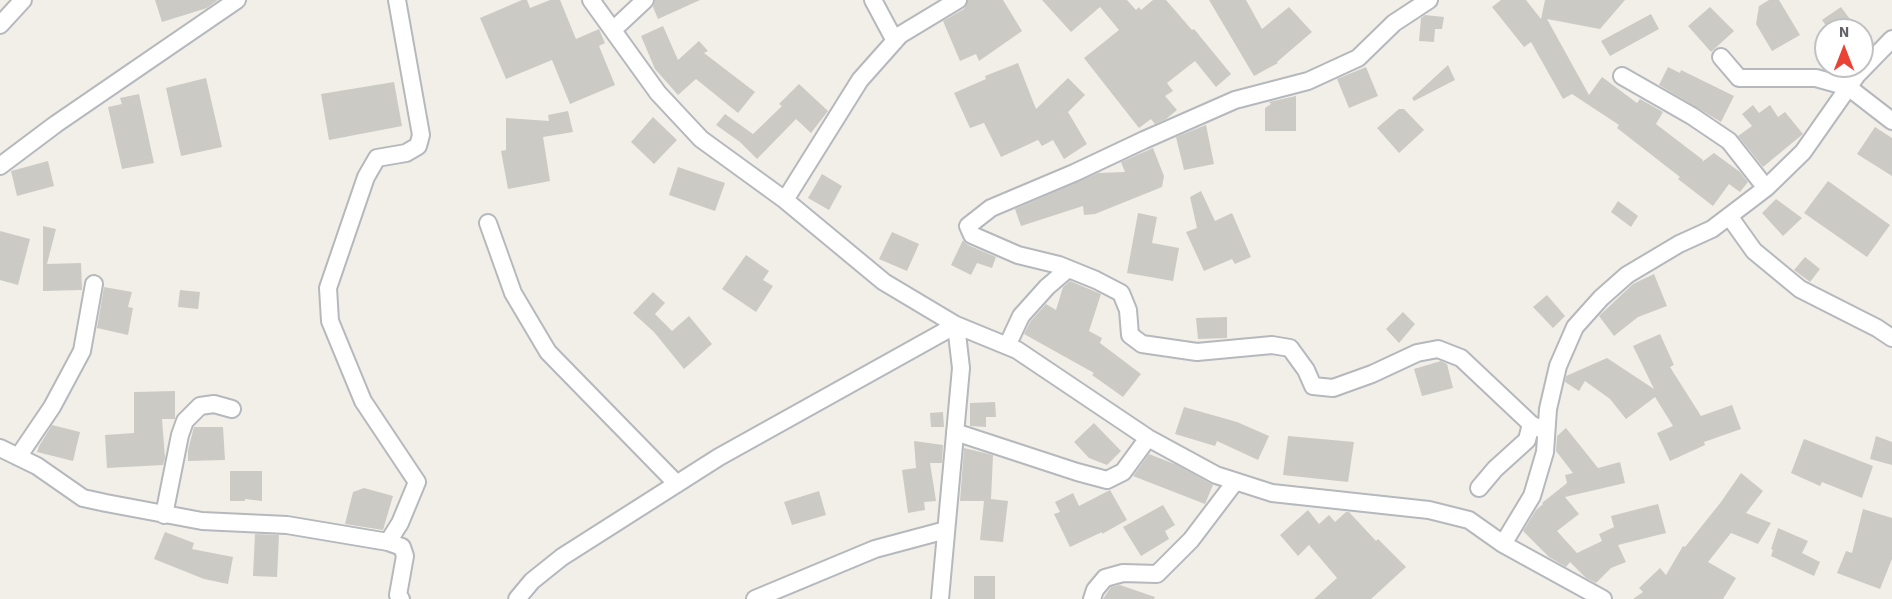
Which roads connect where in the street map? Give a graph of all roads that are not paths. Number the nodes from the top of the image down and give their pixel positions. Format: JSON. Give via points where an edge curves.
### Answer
{"nodes":[{"id":1,"x":23,"y":0,"type":"edge"},
{"id":2,"x":237,"y":0,"type":"edge"},
{"id":3,"x":397,"y":0,"type":"edge"},
{"id":4,"x":591,"y":0,"type":"edge"},
{"id":5,"x":645,"y":0,"type":"edge"},
{"id":6,"x":873,"y":0,"type":"edge"},
{"id":7,"x":958,"y":0,"type":"edge"},
{"id":8,"x":1429,"y":0,"type":"edge"},
{"id":9,"x":0,"y":25,"type":"edge"},
{"id":10,"x":613,"y":30,"type":"junction"},
{"id":11,"x":1892,"y":39,"type":"edge"},
{"id":12,"x":895,"y":40,"type":"junction"},
{"id":13,"x":1721,"y":57,"type":"dead end"},
{"id":14,"x":1622,"y":76,"type":"dead end"},
{"id":15,"x":1848,"y":87,"type":"junction"},
{"id":16,"x":1892,"y":121,"type":"edge"},
{"id":17,"x":0,"y":166,"type":"edge"},
{"id":18,"x":1766,"y":188,"type":"junction"},
{"id":19,"x":785,"y":200,"type":"junction"},
{"id":20,"x":1729,"y":216,"type":"junction"},
{"id":21,"x":488,"y":223,"type":"dead end"},
{"id":22,"x":1068,"y":269,"type":"junction"},
{"id":23,"x":94,"y":284,"type":"dead end"},
{"id":24,"x":957,"y":325,"type":"junction"},
{"id":25,"x":1892,"y":338,"type":"edge"},
{"id":26,"x":1006,"y":346,"type":"junction"},
{"id":27,"x":232,"y":408,"type":"dead end"},
{"id":28,"x":1531,"y":424,"type":"junction"},
{"id":29,"x":955,"y":432,"type":"junction"},
{"id":30,"x":1546,"y":432,"type":"junction"},
{"id":31,"x":1148,"y":438,"type":"junction"},
{"id":32,"x":0,"y":448,"type":"edge"},
{"id":33,"x":18,"y":457,"type":"junction"},
{"id":34,"x":1235,"y":482,"type":"junction"},
{"id":35,"x":677,"y":484,"type":"junction"},
{"id":36,"x":1479,"y":488,"type":"dead end"},
{"id":37,"x":164,"y":514,"type":"junction"},
{"id":38,"x":946,"y":530,"type":"junction"},
{"id":39,"x":388,"y":542,"type":"junction"},
{"id":40,"x":1503,"y":544,"type":"junction"},
{"id":41,"x":401,"y":599,"type":"edge"},
{"id":42,"x":517,"y":599,"type":"edge"},
{"id":43,"x":755,"y":599,"type":"edge"},
{"id":44,"x":940,"y":599,"type":"edge"},
{"id":45,"x":1092,"y":599,"type":"edge"},
{"id":46,"x":1602,"y":599,"type":"edge"}],
"edges":[{"from":1,"to":9,"type":"street"},
{"from":2,"to":17,"type":"street"},
{"from":3,"to":39,"type":"street","via":[[421,135],[418,146],[406,153],[377,158],[366,177],[328,288],[330,321],[363,401],[417,482]]},
{"from":4,"to":10,"type":"street"},
{"from":5,"to":10,"type":"street"},
{"from":6,"to":12,"type":"street"},
{"from":7,"to":12,"type":"street"},
{"from":8,"to":22,"type":"street","via":[[1394,23],[1358,58],[1308,81],[1235,100],[991,208],[968,226],[972,235],[1009,251]]},
{"from":10,"to":19,"type":"street","via":[[658,93],[701,139]]},
{"from":11,"to":15,"type":"street"},
{"from":12,"to":19,"type":"street","via":[[860,80]]},
{"from":13,"to":15,"type":"street","via":[[1739,78],[1815,78]]},
{"from":14,"to":18,"type":"street","via":[[1729,141]]},
{"from":15,"to":16,"type":"street"},
{"from":15,"to":18,"type":"street","via":[[1803,152]]},
{"from":18,"to":20,"type":"street"},
{"from":19,"to":24,"type":"street","via":[[885,282]]},
{"from":20,"to":25,"type":"street","via":[[1754,251],[1800,289]]},
{"from":20,"to":30,"type":"street","via":[[1627,275],[1575,327],[1558,366]]},
{"from":21,"to":35,"type":"street","via":[[513,293],[548,352]]},
{"from":22,"to":26,"type":"street","via":[[1021,316]]},
{"from":22,"to":28,"type":"street","via":[[1121,293],[1128,310],[1130,335],[1142,344],[1197,352],[1272,345],[1290,348],[1313,386],[1333,388],[1417,353],[1438,349],[1461,357]]},
{"from":23,"to":33,"type":"street","via":[[82,351],[52,407]]},
{"from":24,"to":26,"type":"street"},
{"from":24,"to":29,"type":"street","via":[[961,368]]},
{"from":24,"to":35,"type":"street"},
{"from":26,"to":31,"type":"street"},
{"from":27,"to":37,"type":"street","via":[[200,406],[185,421]]},
{"from":28,"to":30,"type":"street"},
{"from":28,"to":36,"type":"street","via":[[1527,440]]},
{"from":29,"to":31,"type":"street","via":[[1107,480],[1123,472]]},
{"from":29,"to":38,"type":"street"},
{"from":30,"to":40,"type":"street","via":[[1545,452],[1532,496]]},
{"from":31,"to":34,"type":"street"},
{"from":32,"to":33,"type":"street"},
{"from":33,"to":37,"type":"street","via":[[83,498]]},
{"from":34,"to":40,"type":"street","via":[[1272,493],[1429,510],[1469,520]]},
{"from":34,"to":45,"type":"street","via":[[1191,540],[1156,574],[1123,573],[1105,578]]},
{"from":35,"to":42,"type":"street","via":[[562,557]]},
{"from":37,"to":39,"type":"street","via":[[202,521],[287,525]]},
{"from":38,"to":43,"type":"street","via":[[875,549]]},
{"from":38,"to":44,"type":"street"},
{"from":39,"to":41,"type":"street","via":[[402,547],[405,556],[398,595]]},
{"from":40,"to":46,"type":"street"}]}
